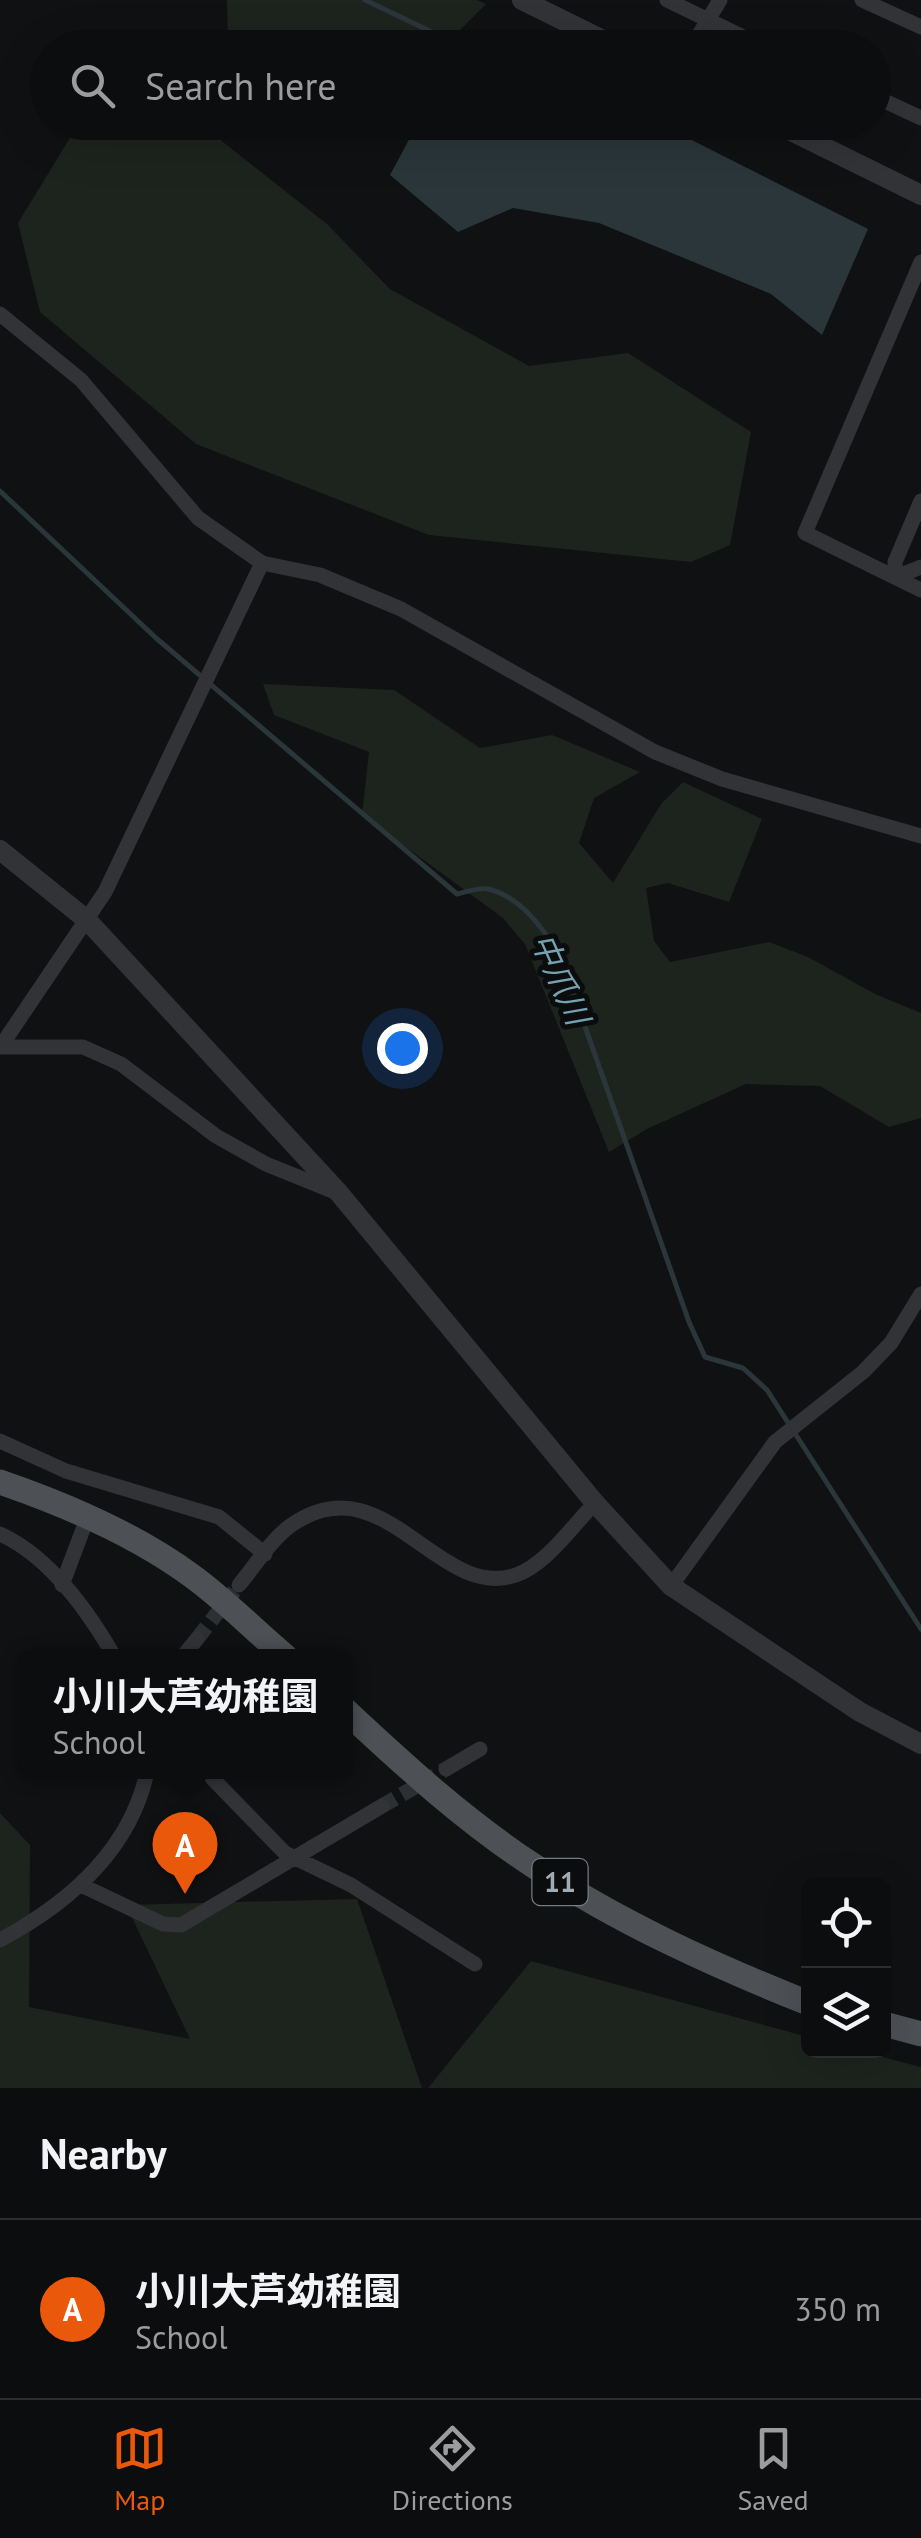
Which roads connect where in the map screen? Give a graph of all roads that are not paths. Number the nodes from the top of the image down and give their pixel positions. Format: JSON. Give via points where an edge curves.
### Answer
{"nodes":[{"id":1,"x":522,"y":0,"type":"edge"},
{"id":2,"x":667,"y":0,"type":"edge"},
{"id":3,"x":720,"y":0,"type":"edge"},
{"id":4,"x":862,"y":0,"type":"edge"},
{"id":5,"x":710,"y":22,"type":"junction"},
{"id":6,"x":921,"y":28,"type":"edge"},
{"id":7,"x":583,"y":30,"type":"edge"},
{"id":8,"x":704,"y":30,"type":"edge"},
{"id":9,"x":727,"y":30,"type":"edge"},
{"id":10,"x":891,"y":104,"type":"edge"},
{"id":11,"x":921,"y":118,"type":"edge"},
{"id":12,"x":809,"y":140,"type":"edge"},
{"id":13,"x":921,"y":195,"type":"edge"},
{"id":14,"x":920,"y":269,"type":"edge"},
{"id":15,"x":0,"y":314,"type":"edge"},
{"id":16,"x":921,"y":500,"type":"edge"},
{"id":17,"x":262,"y":564,"type":"junction"},
{"id":18,"x":921,"y":566,"type":"edge"},
{"id":19,"x":896,"y":577,"type":"junction"},
{"id":20,"x":921,"y":590,"type":"edge"},
{"id":21,"x":921,"y":836,"type":"edge"},
{"id":22,"x":0,"y":850,"type":"edge"},
{"id":23,"x":87,"y":920,"type":"junction"},
{"id":24,"x":0,"y":1046,"type":"edge"},
{"id":25,"x":339,"y":1193,"type":"junction"},
{"id":26,"x":921,"y":1294,"type":"edge"},
{"id":27,"x":0,"y":1441,"type":"edge"},
{"id":28,"x":0,"y":1482,"type":"edge"},
{"id":29,"x":595,"y":1503,"type":"junction"},
{"id":30,"x":88,"y":1516,"type":"junction"},
{"id":31,"x":0,"y":1534,"type":"edge"},
{"id":32,"x":265,"y":1554,"type":"junction"},
{"id":33,"x":62,"y":1585,"type":"junction"},
{"id":34,"x":240,"y":1585,"type":"tunnel mouth"},
{"id":35,"x":672,"y":1586,"type":"junction"},
{"id":36,"x":198,"y":1639,"type":"tunnel mouth"},
{"id":37,"x":110,"y":1649,"type":"edge"},
{"id":38,"x":189,"y":1649,"type":"edge"},
{"id":39,"x":277,"y":1649,"type":"edge"},
{"id":40,"x":353,"y":1717,"type":"edge"},
{"id":41,"x":921,"y":1744,"type":"edge"},
{"id":42,"x":480,"y":1749,"type":"dead end"},
{"id":43,"x":446,"y":1769,"type":"tunnel mouth"},
{"id":44,"x":145,"y":1779,"type":"edge"},
{"id":45,"x":213,"y":1779,"type":"edge"},
{"id":46,"x":382,"y":1806,"type":"tunnel mouth"},
{"id":47,"x":292,"y":1856,"type":"junction"},
{"id":48,"x":81,"y":1885,"type":"junction"},
{"id":49,"x":0,"y":1940,"type":"edge"},
{"id":50,"x":475,"y":1964,"type":"dead end"},
{"id":51,"x":801,"y":1999,"type":"edge"},
{"id":52,"x":891,"y":2026,"type":"edge"},
{"id":53,"x":921,"y":2034,"type":"edge"}],
"edges":[{"from":1,"to":7,"type":"street"},
{"from":2,"to":5,"type":"street"},
{"from":3,"to":5,"type":"street"},
{"from":4,"to":6,"type":"street"},
{"from":5,"to":8,"type":"street"},
{"from":5,"to":9,"type":"street"},
{"from":10,"to":11,"type":"street"},
{"from":12,"to":13,"type":"street"},
{"from":14,"to":19,"type":"street","via":[[806,532]]},
{"from":15,"to":17,"type":"street","via":[[81,380],[198,518]]},
{"from":16,"to":19,"type":"street","via":[[895,562]]},
{"from":17,"to":21,"type":"street","via":[[320,575],[401,609],[655,752],[722,779]]},
{"from":17,"to":23,"type":"street"},
{"from":18,"to":19,"type":"street"},
{"from":19,"to":20,"type":"street"},
{"from":22,"to":23,"type":"street"},
{"from":23,"to":24,"type":"street"},
{"from":23,"to":25,"type":"street"},
{"from":24,"to":25,"type":"street","via":[[83,1047],[121,1064],[216,1136]]},
{"from":25,"to":29,"type":"street"},
{"from":26,"to":35,"type":"street","via":[[863,1372],[775,1442]]},
{"from":27,"to":32,"type":"street","via":[[66,1471],[219,1517]]},
{"from":28,"to":30,"type":"main road"},
{"from":29,"to":32,"type":"street","via":[[539,1561],[497,1579],[433,1554],[405,1530],[354,1509],[294,1524]]},
{"from":29,"to":35,"type":"street"},
{"from":30,"to":33,"type":"street"},
{"from":30,"to":39,"type":"main road","via":[[193,1577]]},
{"from":31,"to":33,"type":"street"},
{"from":32,"to":34,"type":"street"},
{"from":33,"to":37,"type":"street"},
{"from":35,"to":41,"type":"street","via":[[860,1712]]},
{"from":36,"to":38,"type":"street"},
{"from":40,"to":51,"type":"main road","number":"11","via":[[425,1784],[588,1900],[668,1943]]},
{"from":42,"to":43,"type":"street"},
{"from":44,"to":48,"type":"street","via":[[129,1823]]},
{"from":45,"to":47,"type":"street"},
{"from":46,"to":47,"type":"street"},
{"from":47,"to":48,"type":"street","via":[[180,1926]]},
{"from":47,"to":50,"type":"street","via":[[350,1884]]},
{"from":48,"to":49,"type":"street"},
{"from":52,"to":53,"type":"main road"}]}
